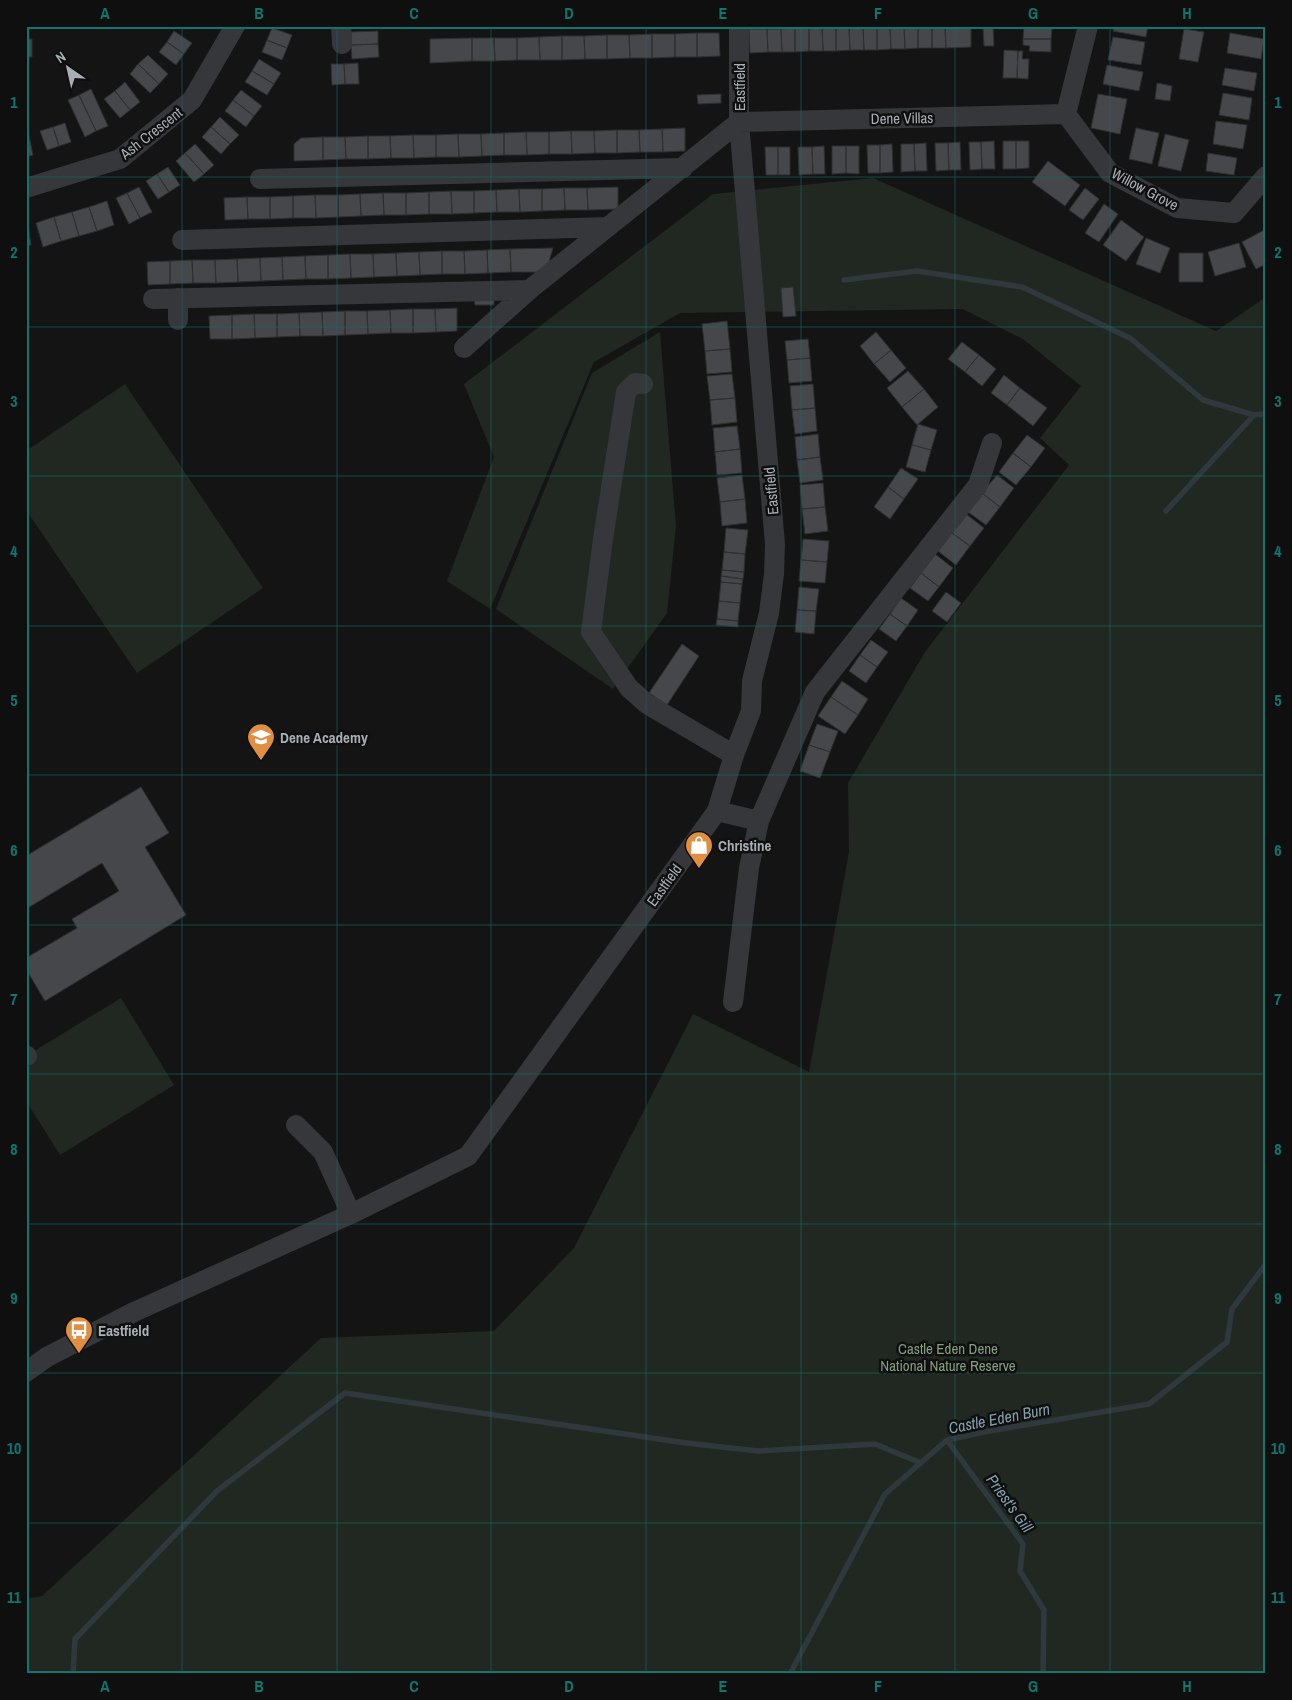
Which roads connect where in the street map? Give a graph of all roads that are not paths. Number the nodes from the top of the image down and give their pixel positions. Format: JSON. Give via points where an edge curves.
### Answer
{"nodes":[{"id":1,"x":235,"y":26,"type":"edge"},
{"id":2,"x":739,"y":26,"type":"edge"},
{"id":3,"x":1088,"y":26,"type":"edge"},
{"id":4,"x":1066,"y":114,"type":"junction"},
{"id":5,"x":739,"y":122,"type":"junction"},
{"id":6,"x":683,"y":168,"type":"junction"},
{"id":7,"x":1266,"y":176,"type":"edge"},
{"id":8,"x":260,"y":179,"type":"dead end"},
{"id":9,"x":26,"y":188,"type":"edge"},
{"id":10,"x":608,"y":227,"type":"junction"},
{"id":11,"x":182,"y":240,"type":"dead end"},
{"id":12,"x":529,"y":290,"type":"junction"},
{"id":13,"x":178,"y":298,"type":"junction"},
{"id":14,"x":152,"y":299,"type":"dead end"},
{"id":15,"x":178,"y":320,"type":"dead end"},
{"id":16,"x":464,"y":348,"type":"dead end"},
{"id":17,"x":643,"y":384,"type":"dead end"},
{"id":18,"x":992,"y":443,"type":"dead end"},
{"id":19,"x":734,"y":755,"type":"junction"},
{"id":20,"x":717,"y":812,"type":"junction"},
{"id":21,"x":759,"y":821,"type":"junction"},
{"id":22,"x":733,"y":1002,"type":"dead end"},
{"id":23,"x":296,"y":1125,"type":"dead end"},
{"id":24,"x":351,"y":1214,"type":"junction"},
{"id":25,"x":26,"y":1372,"type":"edge"}],
"edges":[{"from":1,"to":9,"type":"street","name":"Ash Crescent","via":[[192,100],[120,159]]},
{"from":2,"to":5,"type":"street","name":"Eastfield"},
{"from":3,"to":4,"type":"street"},
{"from":4,"to":5,"type":"street","name":"Dene Villas"},
{"from":4,"to":7,"type":"street","name":"Willow Grove","via":[[1110,173],[1177,208],[1234,213]]},
{"from":5,"to":6,"type":"street"},
{"from":5,"to":19,"type":"street","name":"Eastfield","via":[[775,544],[769,614],[752,681],[751,711]]},
{"from":6,"to":8,"type":"street"},
{"from":6,"to":10,"type":"street"},
{"from":10,"to":11,"type":"street"},
{"from":10,"to":12,"type":"street"},
{"from":12,"to":13,"type":"street"},
{"from":12,"to":16,"type":"street"},
{"from":13,"to":14,"type":"street"},
{"from":13,"to":15,"type":"street"},
{"from":17,"to":19,"type":"street","via":[[635,383],[626,392],[591,632],[629,688],[647,704]]},
{"from":18,"to":21,"type":"street","via":[[978,486],[815,692]]},
{"from":19,"to":20,"type":"street","name":"Eastfield"},
{"from":20,"to":21,"type":"street"},
{"from":20,"to":24,"type":"street","name":"Eastfield","via":[[468,1156]]},
{"from":21,"to":22,"type":"street","via":[[749,868]]},
{"from":23,"to":24,"type":"street","via":[[323,1152]]},
{"from":24,"to":25,"type":"street","name":"Eastfield","via":[[134,1312]]}]}
